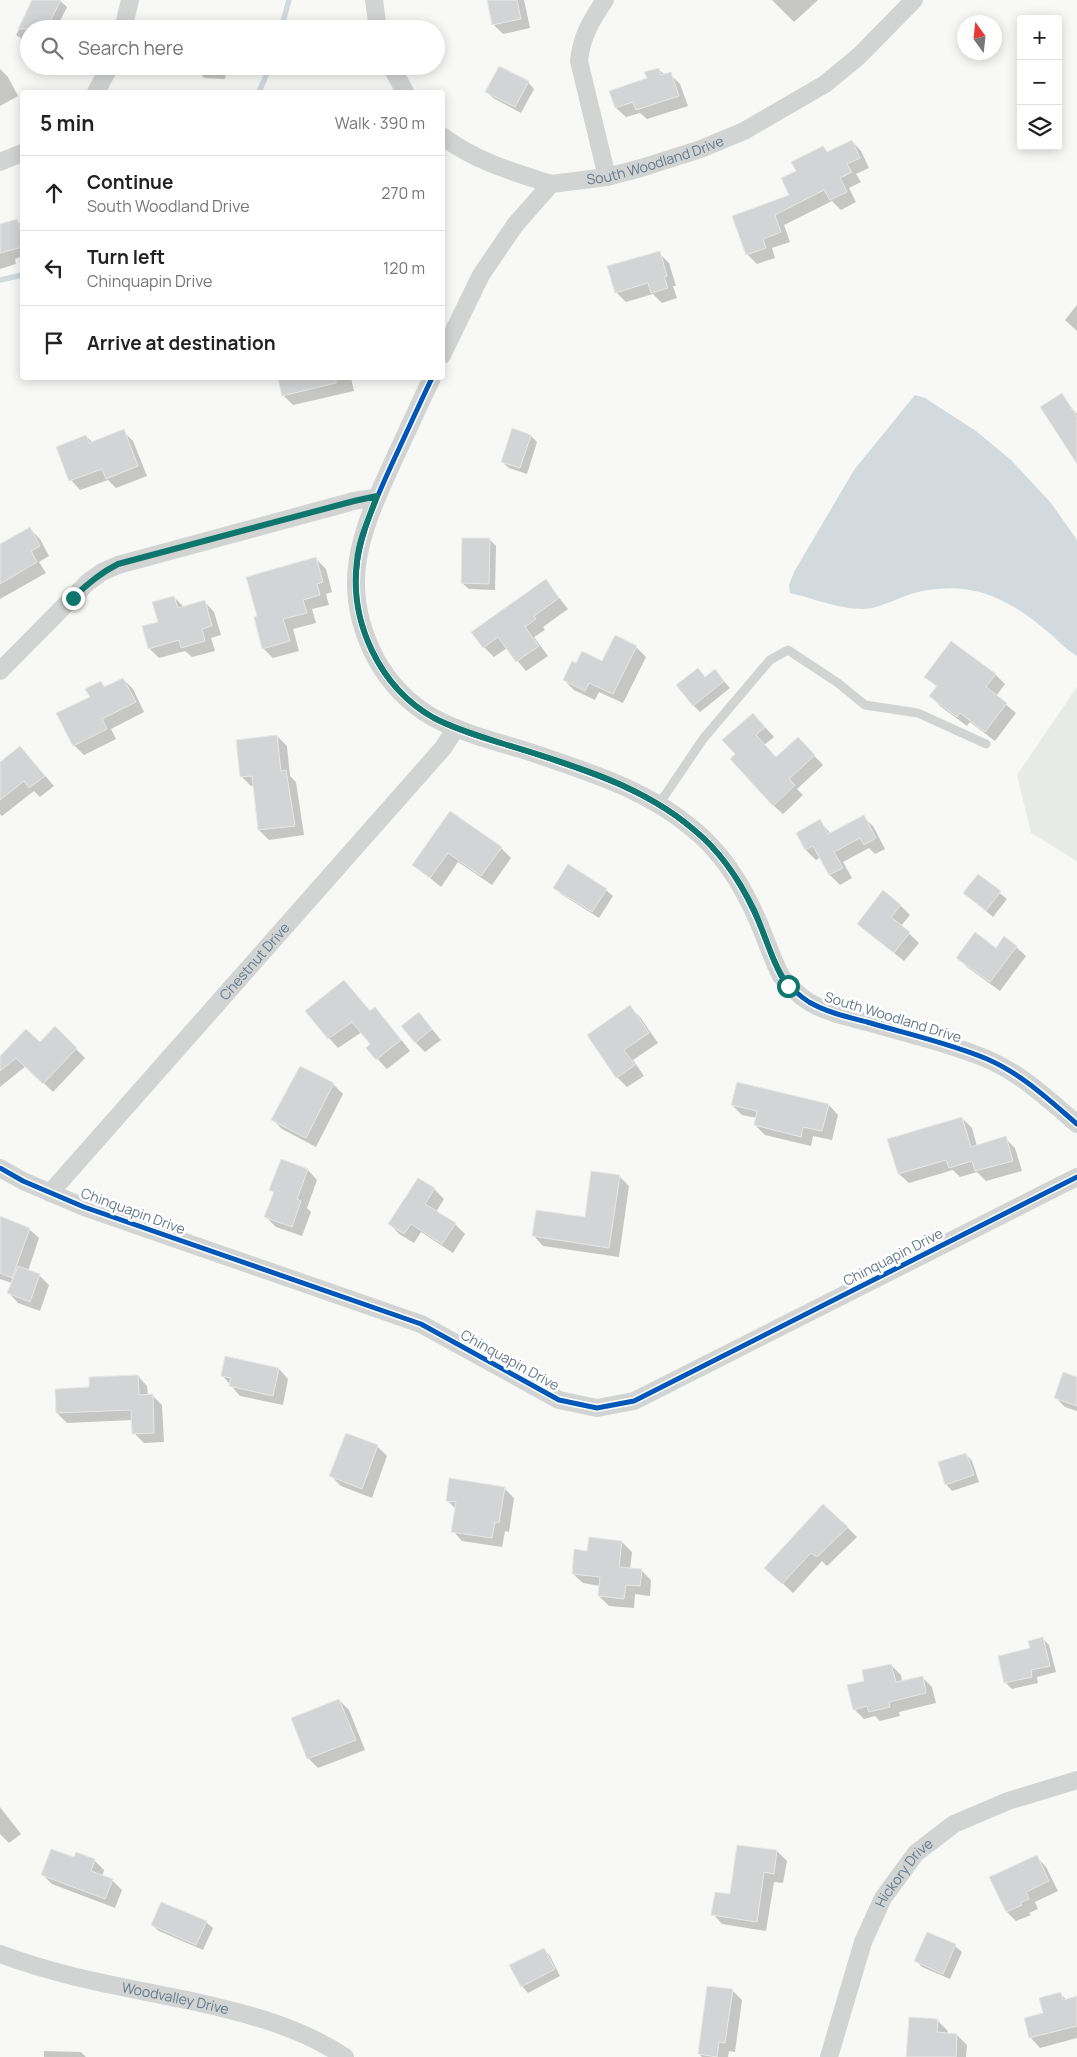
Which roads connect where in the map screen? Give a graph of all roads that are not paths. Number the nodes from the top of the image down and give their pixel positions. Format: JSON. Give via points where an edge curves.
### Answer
{"nodes":[{"id":1,"x":130,"y":0,"type":"edge"},
{"id":2,"x":374,"y":0,"type":"edge"},
{"id":3,"x":605,"y":0,"type":"edge"},
{"id":4,"x":914,"y":0,"type":"edge"},
{"id":5,"x":125,"y":20,"type":"edge"},
{"id":6,"x":377,"y":20,"type":"edge"},
{"id":7,"x":105,"y":75,"type":"edge"},
{"id":8,"x":396,"y":75,"type":"edge"},
{"id":9,"x":97,"y":90,"type":"edge"},
{"id":10,"x":404,"y":90,"type":"edge"},
{"id":11,"x":445,"y":138,"type":"edge"},
{"id":12,"x":20,"y":154,"type":"edge"},
{"id":13,"x":0,"y":162,"type":"edge"},
{"id":14,"x":607,"y":177,"type":"junction"},
{"id":15,"x":552,"y":184,"type":"junction"},
{"id":16,"x":445,"y":349,"type":"edge"},
{"id":17,"x":431,"y":380,"type":"edge"},
{"id":18,"x":377,"y":496,"type":"junction"},
{"id":19,"x":0,"y":671,"type":"edge"},
{"id":20,"x":456,"y":728,"type":"junction"},
{"id":21,"x":986,"y":744,"type":"dead end"},
{"id":22,"x":659,"y":804,"type":"junction"},
{"id":23,"x":1077,"y":1124,"type":"edge"},
{"id":24,"x":0,"y":1168,"type":"edge"},
{"id":25,"x":1077,"y":1177,"type":"edge"},
{"id":26,"x":50,"y":1193,"type":"junction"},
{"id":27,"x":1077,"y":1780,"type":"edge"},
{"id":28,"x":0,"y":1954,"type":"edge"},
{"id":29,"x":345,"y":2057,"type":"edge"},
{"id":30,"x":829,"y":2057,"type":"edge"}],
"edges":[{"from":1,"to":5,"type":"street"},
{"from":2,"to":6,"type":"street"},
{"from":3,"to":14,"type":"street","via":[[587,28],[579,61]]},
{"from":4,"to":14,"type":"street","name":"South Woodland Drive","via":[[859,56],[825,84],[782,111],[701,149]]},
{"from":7,"to":9,"type":"street"},
{"from":8,"to":10,"type":"street"},
{"from":11,"to":15,"type":"street","via":[[487,163]]},
{"from":12,"to":13,"type":"street"},
{"from":14,"to":15,"type":"street","name":"South Woodland Drive"},
{"from":15,"to":16,"type":"street","via":[[515,225],[481,275]]},
{"from":17,"to":18,"type":"street","name":"South Woodland Drive"},
{"from":18,"to":19,"type":"street","via":[[118,564],[87,583]]},
{"from":18,"to":20,"type":"street","name":"South Woodland Drive","via":[[357,560],[356,599],[364,633],[379,664],[405,696],[435,718]]},
{"from":20,"to":22,"type":"street","name":"South Woodland Drive","via":[[616,783]]},
{"from":20,"to":26,"type":"street","name":"Chestnut Drive","via":[[443,748]]},
{"from":21,"to":22,"type":"lane","via":[[918,713],[865,705],[788,650],[770,660],[703,739]]},
{"from":22,"to":23,"type":"street","name":"South Woodland Drive","via":[[694,829],[720,857],[747,897],[781,976],[798,994],[823,1009],[958,1048],[1000,1065]]},
{"from":24,"to":26,"type":"street","name":"Chinquapin Drive"},
{"from":25,"to":26,"type":"street","name":"Chinquapin Drive","via":[[634,1401],[597,1408],[558,1400],[421,1324]]},
{"from":27,"to":30,"type":"street","name":"Hickory Drive","via":[[1008,1801],[954,1824],[916,1853],[882,1898],[863,1942]]},
{"from":28,"to":29,"type":"street","name":"Woodvalley Drive","via":[[53,1970],[241,2012],[287,2026]]}]}
